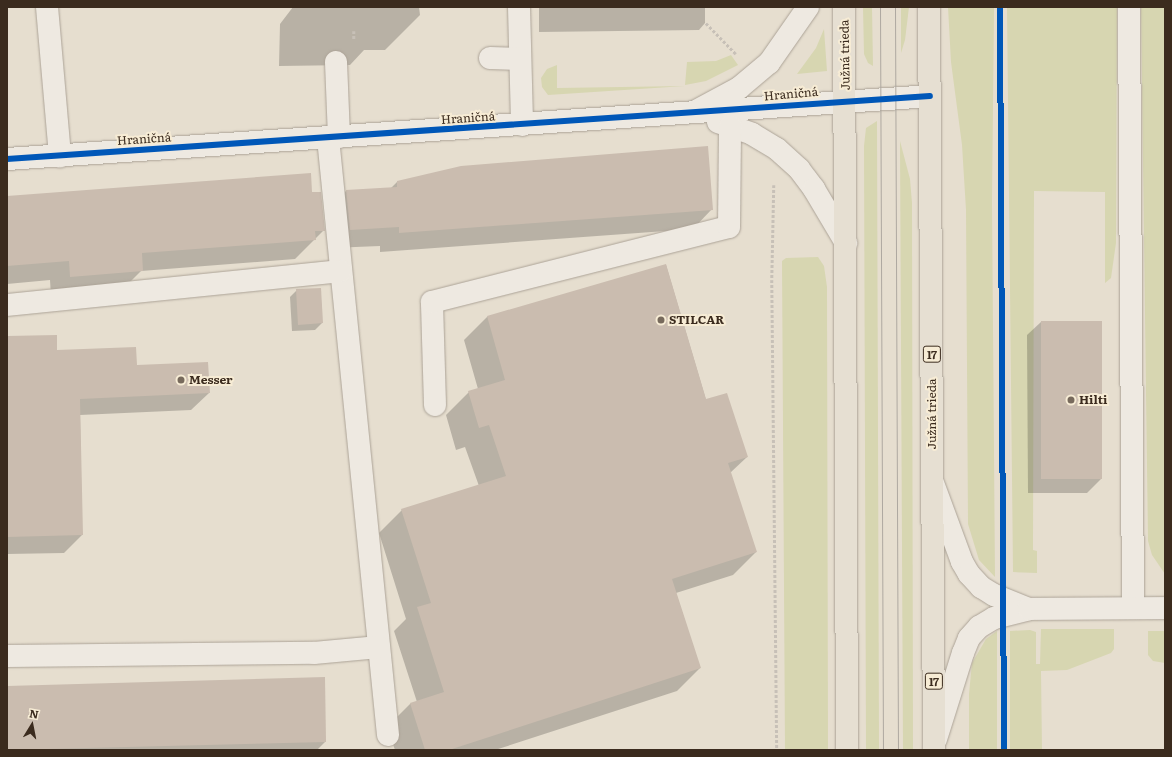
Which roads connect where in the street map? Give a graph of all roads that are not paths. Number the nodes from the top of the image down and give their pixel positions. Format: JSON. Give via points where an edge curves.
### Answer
{"nodes":[{"id":1,"x":47,"y":7,"type":"edge"},
{"id":2,"x":519,"y":7,"type":"edge"},
{"id":3,"x":808,"y":7,"type":"edge"},
{"id":4,"x":844,"y":7,"type":"edge"},
{"id":5,"x":929,"y":7,"type":"edge"},
{"id":6,"x":1129,"y":7,"type":"edge"},
{"id":7,"x":490,"y":58,"type":"dead end"},
{"id":8,"x":520,"y":59,"type":"junction"},
{"id":9,"x":336,"y":62,"type":"dead end"},
{"id":10,"x":930,"y":96,"type":"junction"},
{"id":11,"x":845,"y":100,"type":"junction"},
{"id":12,"x":692,"y":113,"type":"junction"},
{"id":13,"x":522,"y":125,"type":"junction"},
{"id":14,"x":730,"y":126,"type":"junction"},
{"id":15,"x":334,"y":138,"type":"junction"},
{"id":16,"x":60,"y":156,"type":"junction"},
{"id":17,"x":7,"y":160,"type":"edge"},
{"id":18,"x":846,"y":243,"type":"junction"},
{"id":19,"x":340,"y":271,"type":"junction"},
{"id":20,"x":7,"y":305,"type":"edge"},
{"id":21,"x":435,"y":405,"type":"dead end"},
{"id":22,"x":933,"y":481,"type":"junction"},
{"id":23,"x":1003,"y":607,"type":"junction"},
{"id":24,"x":1133,"y":608,"type":"junction"},
{"id":25,"x":1165,"y":608,"type":"edge"},
{"id":26,"x":379,"y":647,"type":"junction"},
{"id":27,"x":7,"y":656,"type":"edge"},
{"id":28,"x":388,"y":735,"type":"dead end"},
{"id":29,"x":934,"y":747,"type":"edge"},
{"id":30,"x":847,"y":750,"type":"edge"}],
"edges":[{"from":1,"to":16,"type":"street"},
{"from":2,"to":8,"type":"street"},
{"from":3,"to":12,"type":"street","via":[[788,40],[769,63],[739,88]]},
{"from":4,"to":11,"type":"main road","name":"Južná trieda"},
{"from":5,"to":10,"type":"main road","name":"Južná trieda","number":"17"},
{"from":6,"to":24,"type":"street"},
{"from":7,"to":8,"type":"street"},
{"from":8,"to":13,"type":"street"},
{"from":9,"to":15,"type":"street"},
{"from":10,"to":11,"type":"street","name":"Hraničná"},
{"from":10,"to":22,"type":"main road","name":"Južná trieda","number":"17"},
{"from":11,"to":12,"type":"street","name":"Hraničná"},
{"from":11,"to":18,"type":"main road","name":"Južná trieda"},
{"from":12,"to":13,"type":"street","name":"Hraničná"},
{"from":12,"to":14,"type":"street"},
{"from":13,"to":15,"type":"street","name":"Hraničná"},
{"from":14,"to":18,"type":"street","via":[[777,149],[799,169]]},
{"from":14,"to":21,"type":"street","via":[[729,227],[432,302]]},
{"from":15,"to":16,"type":"street","name":"Hraničná"},
{"from":15,"to":19,"type":"street"},
{"from":16,"to":17,"type":"street","name":"Hraničná"},
{"from":18,"to":30,"type":"main road","name":"Južná trieda"},
{"from":19,"to":20,"type":"street"},
{"from":19,"to":26,"type":"street"},
{"from":22,"to":23,"type":"street","via":[[962,562],[981,587]]},
{"from":22,"to":29,"type":"main road","name":"Južná trieda","number":"17"},
{"from":23,"to":24,"type":"street"},
{"from":23,"to":29,"type":"street","via":[[979,626],[969,638]]},
{"from":24,"to":25,"type":"street"},
{"from":26,"to":27,"type":"street","via":[[314,653]]},
{"from":26,"to":28,"type":"street"}]}
